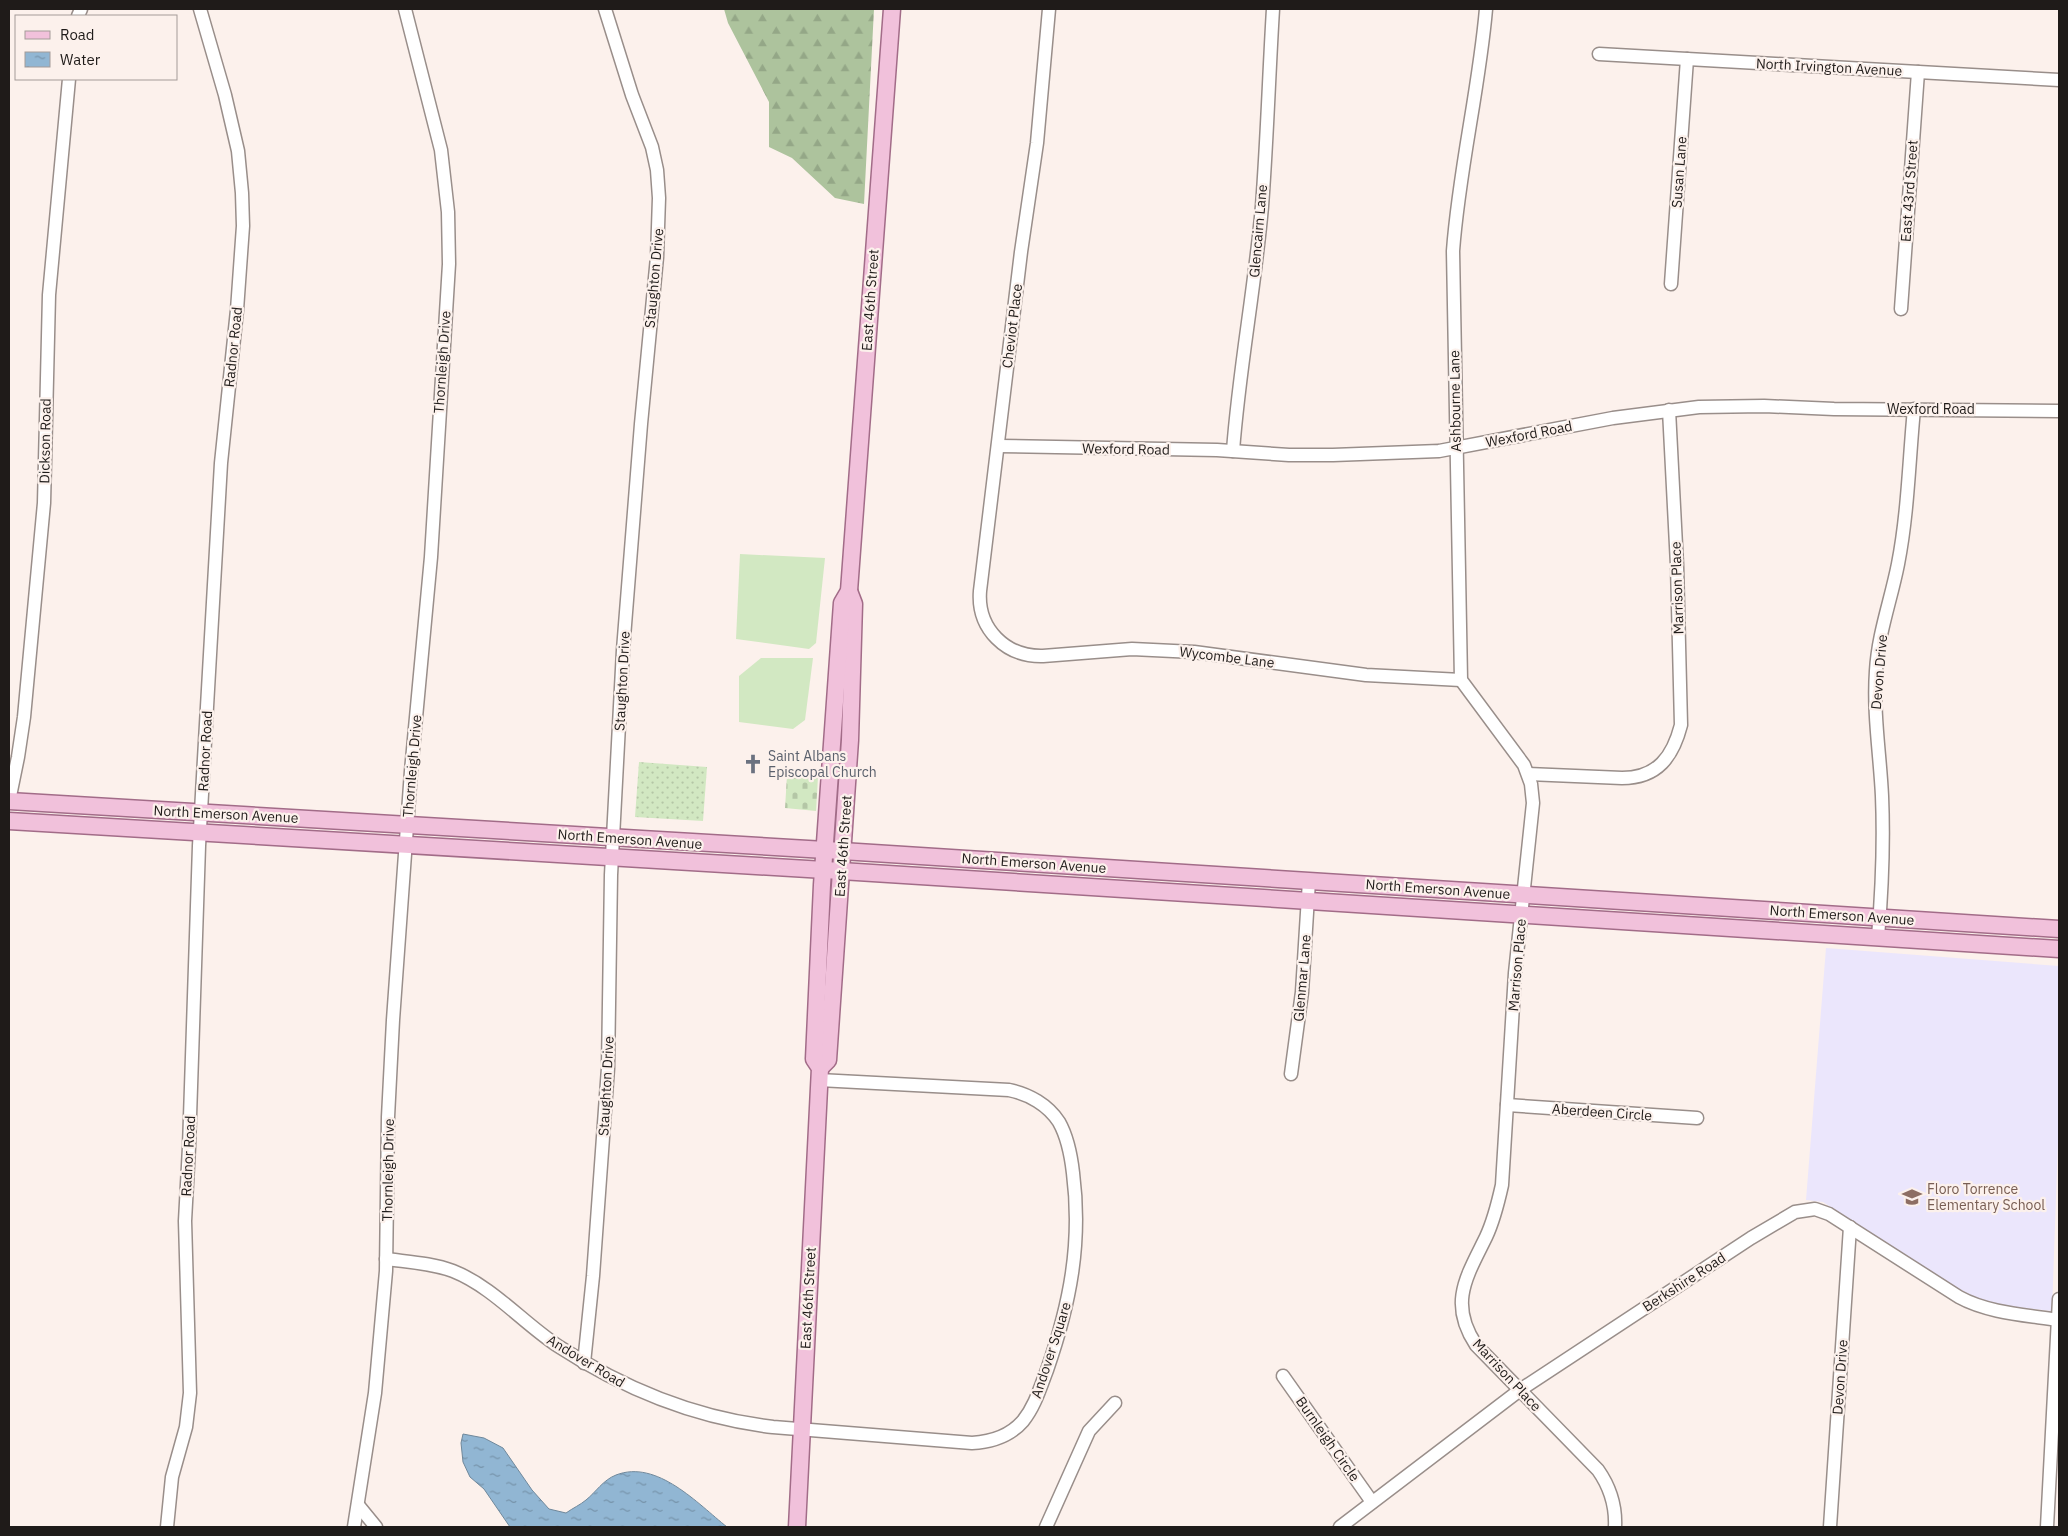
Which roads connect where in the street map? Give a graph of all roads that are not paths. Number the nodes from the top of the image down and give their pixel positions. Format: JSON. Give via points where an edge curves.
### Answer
{"nodes":[{"id":1,"x":200,"y":9,"type":"edge"},
{"id":2,"x":405,"y":9,"type":"edge"},
{"id":3,"x":605,"y":9,"type":"edge"},
{"id":4,"x":892,"y":9,"type":"edge"},
{"id":5,"x":1049,"y":9,"type":"edge"},
{"id":6,"x":1273,"y":9,"type":"edge"},
{"id":7,"x":1486,"y":9,"type":"edge"},
{"id":8,"x":1599,"y":54,"type":"dead end"},
{"id":9,"x":1686,"y":59,"type":"junction"},
{"id":10,"x":1918,"y":72,"type":"junction"},
{"id":11,"x":70,"y":80,"type":"edge"},
{"id":12,"x":2059,"y":80,"type":"edge"},
{"id":13,"x":1671,"y":284,"type":"dead end"},
{"id":14,"x":1901,"y":309,"type":"dead end"},
{"id":15,"x":1914,"y":409,"type":"junction"},
{"id":16,"x":1669,"y":410,"type":"junction"},
{"id":17,"x":2059,"y":411,"type":"edge"},
{"id":18,"x":998,"y":446,"type":"junction"},
{"id":19,"x":1456,"y":448,"type":"junction"},
{"id":20,"x":1233,"y":451,"type":"junction"},
{"id":21,"x":849,"y":591,"type":"junction"},
{"id":22,"x":998,"y":640,"type":"joint"},
{"id":23,"x":1461,"y":680,"type":"junction"},
{"id":24,"x":1528,"y":774,"type":"junction"},
{"id":25,"x":9,"y":801,"type":"edge"},
{"id":26,"x":201,"y":813,"type":"junction"},
{"id":27,"x":9,"y":821,"type":"edge"},
{"id":28,"x":407,"y":825,"type":"junction"},
{"id":29,"x":200,"y":832,"type":"junction"},
{"id":30,"x":613,"y":838,"type":"junction"},
{"id":31,"x":406,"y":844,"type":"junction"},
{"id":32,"x":825,"y":850,"type":"junction"},
{"id":33,"x":842,"y":851,"type":"junction"},
{"id":34,"x":612,"y":857,"type":"junction"},
{"id":35,"x":823,"y":870,"type":"junction"},
{"id":36,"x":841,"y":871,"type":"junction"},
{"id":37,"x":1309,"y":881,"type":"junction"},
{"id":38,"x":1524,"y":895,"type":"junction"},
{"id":39,"x":1307,"y":901,"type":"junction"},
{"id":40,"x":1521,"y":914,"type":"junction"},
{"id":41,"x":1879,"y":917,"type":"junction"},
{"id":42,"x":2059,"y":929,"type":"edge"},
{"id":43,"x":1878,"y":937,"type":"junction"},
{"id":44,"x":2059,"y":948,"type":"edge"},
{"id":45,"x":819,"y":1074,"type":"junction"},
{"id":46,"x":1291,"y":1074,"type":"dead end"},
{"id":47,"x":1507,"y":1105,"type":"junction"},
{"id":48,"x":1697,"y":1118,"type":"dead end"},
{"id":49,"x":1850,"y":1227,"type":"junction"},
{"id":50,"x":386,"y":1259,"type":"junction"},
{"id":51,"x":2059,"y":1299,"type":"edge"},
{"id":52,"x":2058,"y":1320,"type":"edge"},
{"id":53,"x":584,"y":1363,"type":"junction"},
{"id":54,"x":1283,"y":1376,"type":"dead end"},
{"id":55,"x":1520,"y":1390,"type":"junction"},
{"id":56,"x":1115,"y":1403,"type":"dead end"},
{"id":57,"x":801,"y":1429,"type":"junction"},
{"id":58,"x":2055,"y":1458,"type":"edge"},
{"id":59,"x":1372,"y":1502,"type":"junction"},
{"id":60,"x":358,"y":1505,"type":"junction"},
{"id":61,"x":167,"y":1527,"type":"edge"},
{"id":62,"x":354,"y":1527,"type":"edge"},
{"id":63,"x":376,"y":1527,"type":"edge"},
{"id":64,"x":797,"y":1527,"type":"edge"},
{"id":65,"x":1046,"y":1527,"type":"edge"},
{"id":66,"x":1340,"y":1527,"type":"edge"},
{"id":67,"x":1615,"y":1527,"type":"edge"},
{"id":68,"x":1830,"y":1527,"type":"edge"},
{"id":69,"x":2047,"y":1527,"type":"edge"}],
"edges":[{"from":1,"to":26,"type":"street","name":"Radnor Road","via":[[238,150],[243,226],[221,463]]},
{"from":2,"to":28,"type":"street","name":"Thornleigh Drive","via":[[438,136],[449,226],[431,557]]},
{"from":3,"to":30,"type":"street","name":"Staughton Drive","via":[[652,147],[660,198],[627,591]]},
{"from":4,"to":21,"type":"main road","name":"East 46th Street"},
{"from":5,"to":18,"type":"street","name":"Cheviot Place","via":[[1037,143]]},
{"from":6,"to":20,"type":"street","name":"Glencairn Lane","via":[[1262,205]]},
{"from":7,"to":19,"type":"street","name":"Ashbourne Lane","via":[[1453,251]]},
{"from":8,"to":9,"type":"street","name":"North Irvington Avenue"},
{"from":9,"to":10,"type":"street","name":"North Irvington Avenue"},
{"from":9,"to":13,"type":"street","name":"Susan Lane"},
{"from":10,"to":12,"type":"street","name":"North Irvington Avenue"},
{"from":10,"to":14,"type":"street","name":"East 43rd Street"},
{"from":11,"to":25,"type":"street","name":"Dickson Road","via":[[50,295],[44,503],[24,717]]},
{"from":15,"to":16,"type":"street","name":"Wexford Road","via":[[1744,406]]},
{"from":15,"to":17,"type":"street","name":"Wexford Road"},
{"from":15,"to":41,"type":"street","name":"Devon Drive","via":[[1900,555],[1882,626],[1876,669],[1875,721],[1883,837]]},
{"from":16,"to":19,"type":"street","name":"Wexford Road"},
{"from":16,"to":24,"type":"street","name":"Marrison Place","via":[[1681,725],[1676,744],[1658,767],[1636,777]]},
{"from":18,"to":20,"type":"street","name":"Wexford Road"},
{"from":18,"to":22,"type":"street","name":"Cheviot Place","via":[[980,596],[984,620]]},
{"from":19,"to":20,"type":"street","name":"Wexford Road","via":[[1323,455]]},
{"from":19,"to":23,"type":"street","name":"Ashbourne Lane"},
{"from":21,"to":32,"type":"main road","name":"East 46th Street","via":[[842,603]]},
{"from":21,"to":33,"type":"main road","name":"East 46th Street","via":[[854,604],[851,721]]},
{"from":22,"to":23,"type":"street","name":"Wycombe Lane","via":[[1014,651],[1033,656],[1132,649],[1194,652],[1366,675]]},
{"from":23,"to":24,"type":"street","via":[[1520,758]]},
{"from":24,"to":38,"type":"street","name":"Marrison Place","via":[[1533,803]]},
{"from":25,"to":26,"type":"main road","name":"North Emerson Avenue"},
{"from":26,"to":28,"type":"main road","name":"North Emerson Avenue"},
{"from":26,"to":29,"type":"street","name":"Radnor Road"},
{"from":27,"to":29,"type":"main road","name":"North Emerson Avenue"},
{"from":28,"to":30,"type":"main road","name":"North Emerson Avenue"},
{"from":28,"to":31,"type":"street","name":"Thornleigh Drive"},
{"from":29,"to":31,"type":"main road","name":"North Emerson Avenue"},
{"from":29,"to":61,"type":"street","name":"Radnor Road","via":[[186,1186],[190,1393],[186,1427],[172,1477]]},
{"from":30,"to":32,"type":"main road","name":"North Emerson Avenue"},
{"from":30,"to":34,"type":"street","name":"Staughton Drive"},
{"from":31,"to":34,"type":"main road","name":"North Emerson Avenue"},
{"from":31,"to":50,"type":"street","name":"Thornleigh Drive","via":[[390,1064]]},
{"from":32,"to":33,"type":"main road","name":"North Emerson Avenue"},
{"from":32,"to":35,"type":"main road","name":"East 46th Street"},
{"from":33,"to":36,"type":"main road","name":"East 46th Street"},
{"from":33,"to":37,"type":"main road","name":"North Emerson Avenue"},
{"from":34,"to":35,"type":"main road","name":"North Emerson Avenue"},
{"from":34,"to":53,"type":"street","name":"Staughton Drive","via":[[608,1068]]},
{"from":35,"to":36,"type":"main road","name":"North Emerson Avenue"},
{"from":35,"to":45,"type":"main road","name":"East 46th Street","via":[[814,1059]]},
{"from":36,"to":39,"type":"main road","name":"North Emerson Avenue"},
{"from":36,"to":45,"type":"main road","name":"East 46th Street","via":[[828,1060]]},
{"from":37,"to":38,"type":"main road","name":"North Emerson Avenue"},
{"from":37,"to":39,"type":"street","name":"Glenmar Lane"},
{"from":38,"to":40,"type":"street","name":"Marrison Place"},
{"from":38,"to":41,"type":"main road","name":"North Emerson Avenue"},
{"from":39,"to":40,"type":"main road","name":"North Emerson Avenue"},
{"from":39,"to":46,"type":"street","name":"Glenmar Lane","via":[[1302,992]]},
{"from":40,"to":43,"type":"main road","name":"North Emerson Avenue"},
{"from":40,"to":47,"type":"street","name":"Marrison Place"},
{"from":41,"to":42,"type":"main road","name":"North Emerson Avenue"},
{"from":41,"to":43,"type":"street","name":"Devon Drive"},
{"from":43,"to":44,"type":"main road","name":"North Emerson Avenue"},
{"from":45,"to":57,"type":"main road","name":"East 46th Street"},
{"from":45,"to":57,"type":"street","name":"Andover Square","via":[[1005,1089],[1032,1098],[1054,1115],[1067,1140],[1074,1182],[1076,1235],[1070,1292],[1059,1337],[1031,1410],[1012,1430],[995,1439],[972,1443]]},
{"from":47,"to":48,"type":"street","name":"Aberdeen Circle"},
{"from":47,"to":55,"type":"street","name":"Marrison Place","via":[[1500,1200],[1466,1277],[1462,1301],[1464,1320],[1471,1338]]},
{"from":49,"to":52,"type":"street","name":"Berkshire Road","via":[[1963,1299],[1998,1310]]},
{"from":49,"to":55,"type":"street","name":"Berkshire Road","via":[[1820,1210],[1805,1209],[1791,1214]]},
{"from":49,"to":68,"type":"street","name":"Devon Drive"},
{"from":50,"to":53,"type":"street","name":"Andover Road","via":[[438,1266],[471,1280]]},
{"from":50,"to":60,"type":"street","name":"Thornleigh Drive","via":[[375,1393]]},
{"from":51,"to":52,"type":"street"},
{"from":52,"to":58,"type":"street"},
{"from":53,"to":57,"type":"street","name":"Andover Road","via":[[645,1394],[688,1410],[744,1423]]},
{"from":54,"to":59,"type":"street","name":"Burnleigh Circle"},
{"from":55,"to":59,"type":"street","name":"Berkshire Road"},
{"from":55,"to":67,"type":"street","name":"Marrison Place","via":[[1598,1470],[1613,1501]]},
{"from":56,"to":65,"type":"street","via":[[1089,1431]]},
{"from":57,"to":64,"type":"main road","name":"East 46th Street"},
{"from":58,"to":69,"type":"street"},
{"from":59,"to":66,"type":"street","name":"Berkshire Road"},
{"from":60,"to":62,"type":"street","name":"Thornleigh Drive"},
{"from":60,"to":63,"type":"street"}]}
